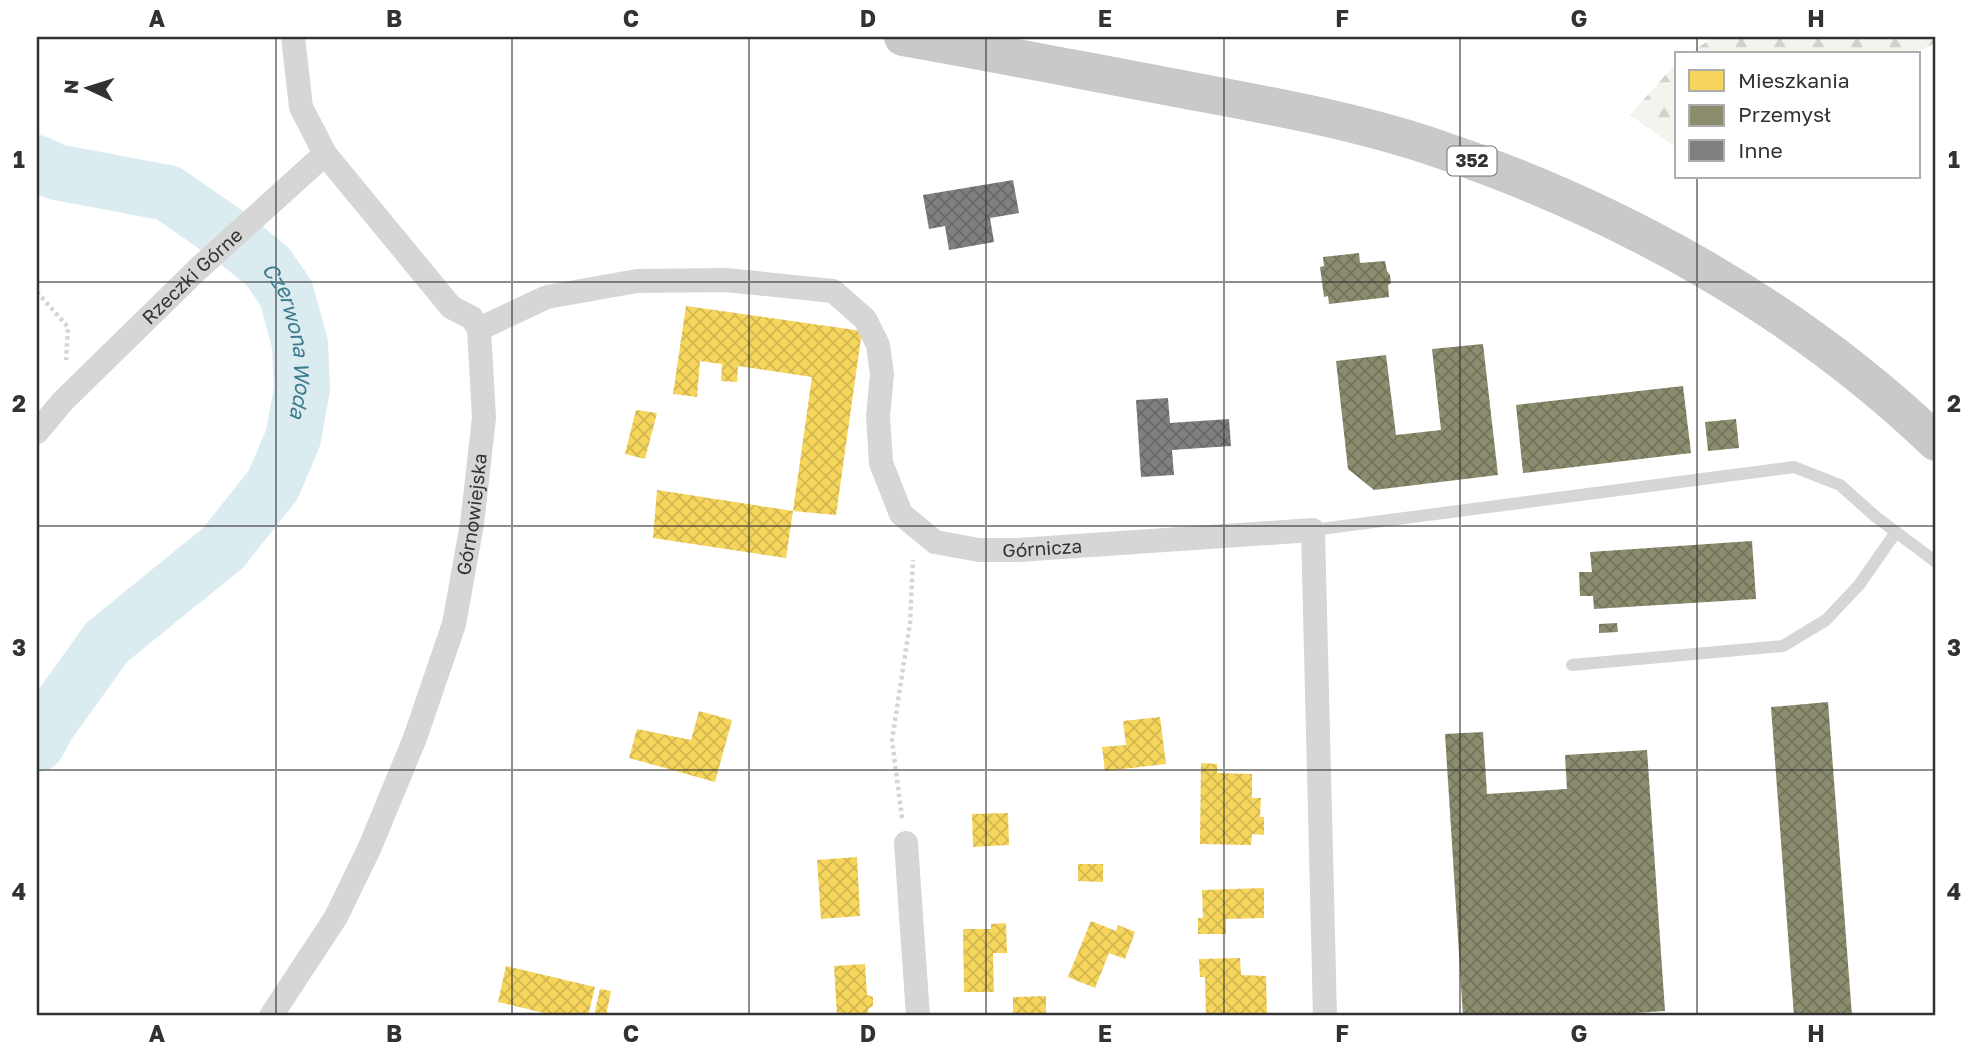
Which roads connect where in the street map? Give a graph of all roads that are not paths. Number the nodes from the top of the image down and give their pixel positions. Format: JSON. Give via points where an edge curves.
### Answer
{"nodes":[{"id":1,"x":293,"y":37,"type":"edge"},
{"id":2,"x":902,"y":37,"type":"edge"},
{"id":3,"x":325,"y":154,"type":"junction"},
{"id":4,"x":479,"y":329,"type":"junction"},
{"id":5,"x":37,"y":432,"type":"edge"},
{"id":6,"x":1936,"y":442,"type":"edge"},
{"id":7,"x":1314,"y":530,"type":"junction"},
{"id":8,"x":1896,"y":532,"type":"junction"},
{"id":9,"x":1936,"y":562,"type":"edge"},
{"id":10,"x":1572,"y":665,"type":"dead end"},
{"id":11,"x":906,"y":843,"type":"road end"},
{"id":12,"x":271,"y":1016,"type":"edge"},
{"id":13,"x":918,"y":1016,"type":"edge"},
{"id":14,"x":1325,"y":1016,"type":"edge"}],
"edges":[{"from":1,"to":3,"type":"street","via":[[301,107]]},
{"from":2,"to":6,"type":"main road","number":"352","via":[[1306,113],[1429,146],[1499,171],[1635,231],[1749,297],[1841,362]]},
{"from":3,"to":4,"type":"street","via":[[451,307],[472,318]]},
{"from":3,"to":5,"type":"street","name":"Rzeczki Górne","via":[[198,269]]},
{"from":4,"to":7,"type":"street","name":"Górnicza","via":[[547,297],[637,281],[726,280],[833,291],[865,319],[878,345],[881,463],[901,514],[936,542],[979,550],[1018,550]]},
{"from":4,"to":12,"type":"street","name":"Górnowiejska","via":[[484,418],[472,524],[453,624],[415,738],[370,847],[336,917]]},
{"from":7,"to":8,"type":"lane","via":[[1794,467],[1840,485]]},
{"from":7,"to":14,"type":"street"},
{"from":8,"to":9,"type":"lane"},
{"from":8,"to":10,"type":"lane","via":[[1826,620],[1783,646]]},
{"from":11,"to":13,"type":"street"}]}
